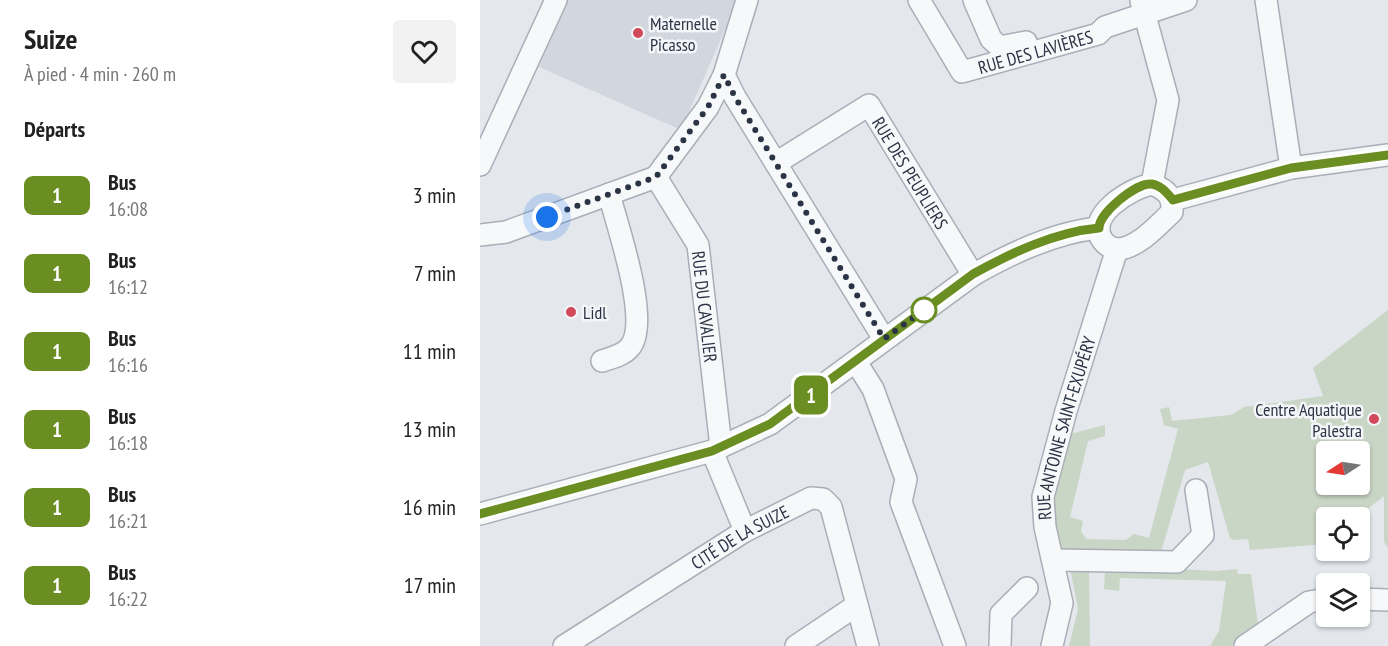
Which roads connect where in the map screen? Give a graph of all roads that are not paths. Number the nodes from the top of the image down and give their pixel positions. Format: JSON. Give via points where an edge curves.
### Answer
{"nodes":[{"id":1,"x":556,"y":0,"type":"edge"},
{"id":2,"x":747,"y":0,"type":"edge"},
{"id":3,"x":919,"y":0,"type":"edge"},
{"id":4,"x":974,"y":0,"type":"edge"},
{"id":5,"x":1186,"y":0,"type":"edge"},
{"id":6,"x":1266,"y":0,"type":"edge"},
{"id":7,"x":1142,"y":6,"type":"edge"},
{"id":8,"x":1105,"y":27,"type":"junction"},
{"id":9,"x":724,"y":75,"type":"junction"},
{"id":10,"x":1388,"y":155,"type":"edge"},
{"id":11,"x":776,"y":163,"type":"junction"},
{"id":12,"x":480,"y":165,"type":"edge"},
{"id":13,"x":1291,"y":168,"type":"junction"},
{"id":14,"x":656,"y":177,"type":"junction"},
{"id":15,"x":1152,"y":184,"type":"junction"},
{"id":16,"x":609,"y":194,"type":"junction"},
{"id":17,"x":1173,"y":200,"type":"junction"},
{"id":18,"x":1099,"y":228,"type":"junction"},
{"id":19,"x":480,"y":235,"type":"edge"},
{"id":20,"x":1117,"y":249,"type":"junction"},
{"id":21,"x":973,"y":274,"type":"junction"},
{"id":22,"x":884,"y":339,"type":"junction"},
{"id":23,"x":602,"y":362,"type":"dead end"},
{"id":24,"x":856,"y":362,"type":"junction"},
{"id":25,"x":717,"y":449,"type":"junction"},
{"id":26,"x":1196,"y":490,"type":"dead end"},
{"id":27,"x":480,"y":514,"type":"edge"},
{"id":28,"x":745,"y":531,"type":"junction"},
{"id":29,"x":1054,"y":560,"type":"junction"},
{"id":30,"x":1027,"y":588,"type":"dead end"},
{"id":31,"x":1370,"y":599,"type":"edge"},
{"id":32,"x":1388,"y":600,"type":"edge"},
{"id":33,"x":1316,"y":601,"type":"edge"},
{"id":34,"x":857,"y":605,"type":"junction"},
{"id":35,"x":564,"y":646,"type":"edge"},
{"id":36,"x":796,"y":646,"type":"edge"},
{"id":37,"x":868,"y":646,"type":"edge"},
{"id":38,"x":955,"y":646,"type":"edge"},
{"id":39,"x":1000,"y":646,"type":"edge"},
{"id":40,"x":1052,"y":646,"type":"edge"},
{"id":41,"x":1245,"y":646,"type":"edge"}],
"edges":[{"from":1,"to":12,"type":"street"},
{"from":2,"to":9,"type":"street"},
{"from":3,"to":8,"type":"street","name":"RUE DES LAVIÈRES","via":[[962,72],[1098,34]]},
{"from":4,"to":8,"type":"street","via":[[991,39],[1000,46],[1097,23]]},
{"from":5,"to":7,"type":"street","name":"RUE DES LAVIÈRES"},
{"from":6,"to":13,"type":"street"},
{"from":7,"to":8,"type":"street","name":"RUE DES LAVIÈRES"},
{"from":7,"to":15,"type":"street","via":[[1168,100]]},
{"from":9,"to":11,"type":"street"},
{"from":9,"to":14,"type":"street","via":[[708,107]]},
{"from":10,"to":13,"type":"street"},
{"from":11,"to":21,"type":"street","name":"RUE DES PEUPLIERS","via":[[869,105]]},
{"from":11,"to":22,"type":"street"},
{"from":13,"to":17,"type":"street"},
{"from":14,"to":16,"type":"street"},
{"from":14,"to":25,"type":"street","name":"RUE DU CAVALIER","via":[[698,245]]},
{"from":15,"to":17,"type":"street"},
{"from":15,"to":18,"type":"street","via":[[1112,205],[1099,220]]},
{"from":16,"to":19,"type":"street","via":[[506,232]]},
{"from":16,"to":23,"type":"street","via":[[629,264],[637,336],[625,352]]},
{"from":17,"to":20,"type":"street","via":[[1172,212],[1149,233]]},
{"from":18,"to":20,"type":"street","via":[[1106,245]]},
{"from":18,"to":21,"type":"street","via":[[1061,236],[1007,256]]},
{"from":20,"to":29,"type":"street","name":"RUE ANTOINE SAINT-EXUPÉRY","via":[[1042,497]]},
{"from":21,"to":22,"type":"street"},
{"from":22,"to":24,"type":"street"},
{"from":24,"to":25,"type":"street","via":[[770,424]]},
{"from":24,"to":38,"type":"street","via":[[873,389],[906,479],[901,502]]},
{"from":25,"to":27,"type":"street"},
{"from":25,"to":28,"type":"street","name":"RUE DU CAVALIER"},
{"from":26,"to":29,"type":"street","via":[[1203,535],[1177,562]]},
{"from":28,"to":34,"type":"street","name":"CITÉ DE LA SUIZE","via":[[811,498],[823,499],[831,507]]},
{"from":28,"to":35,"type":"street","name":"CITÉ DE LA SUIZE"},
{"from":29,"to":40,"type":"street","name":"RUE ANTOINE SAINT-EXUPÉRY","via":[[1062,603]]},
{"from":30,"to":39,"type":"street","via":[[1001,614]]},
{"from":31,"to":32,"type":"street"},
{"from":33,"to":41,"type":"street"},
{"from":34,"to":36,"type":"street"},
{"from":34,"to":37,"type":"street","name":"CITÉ DE LA SUIZE"}]}
